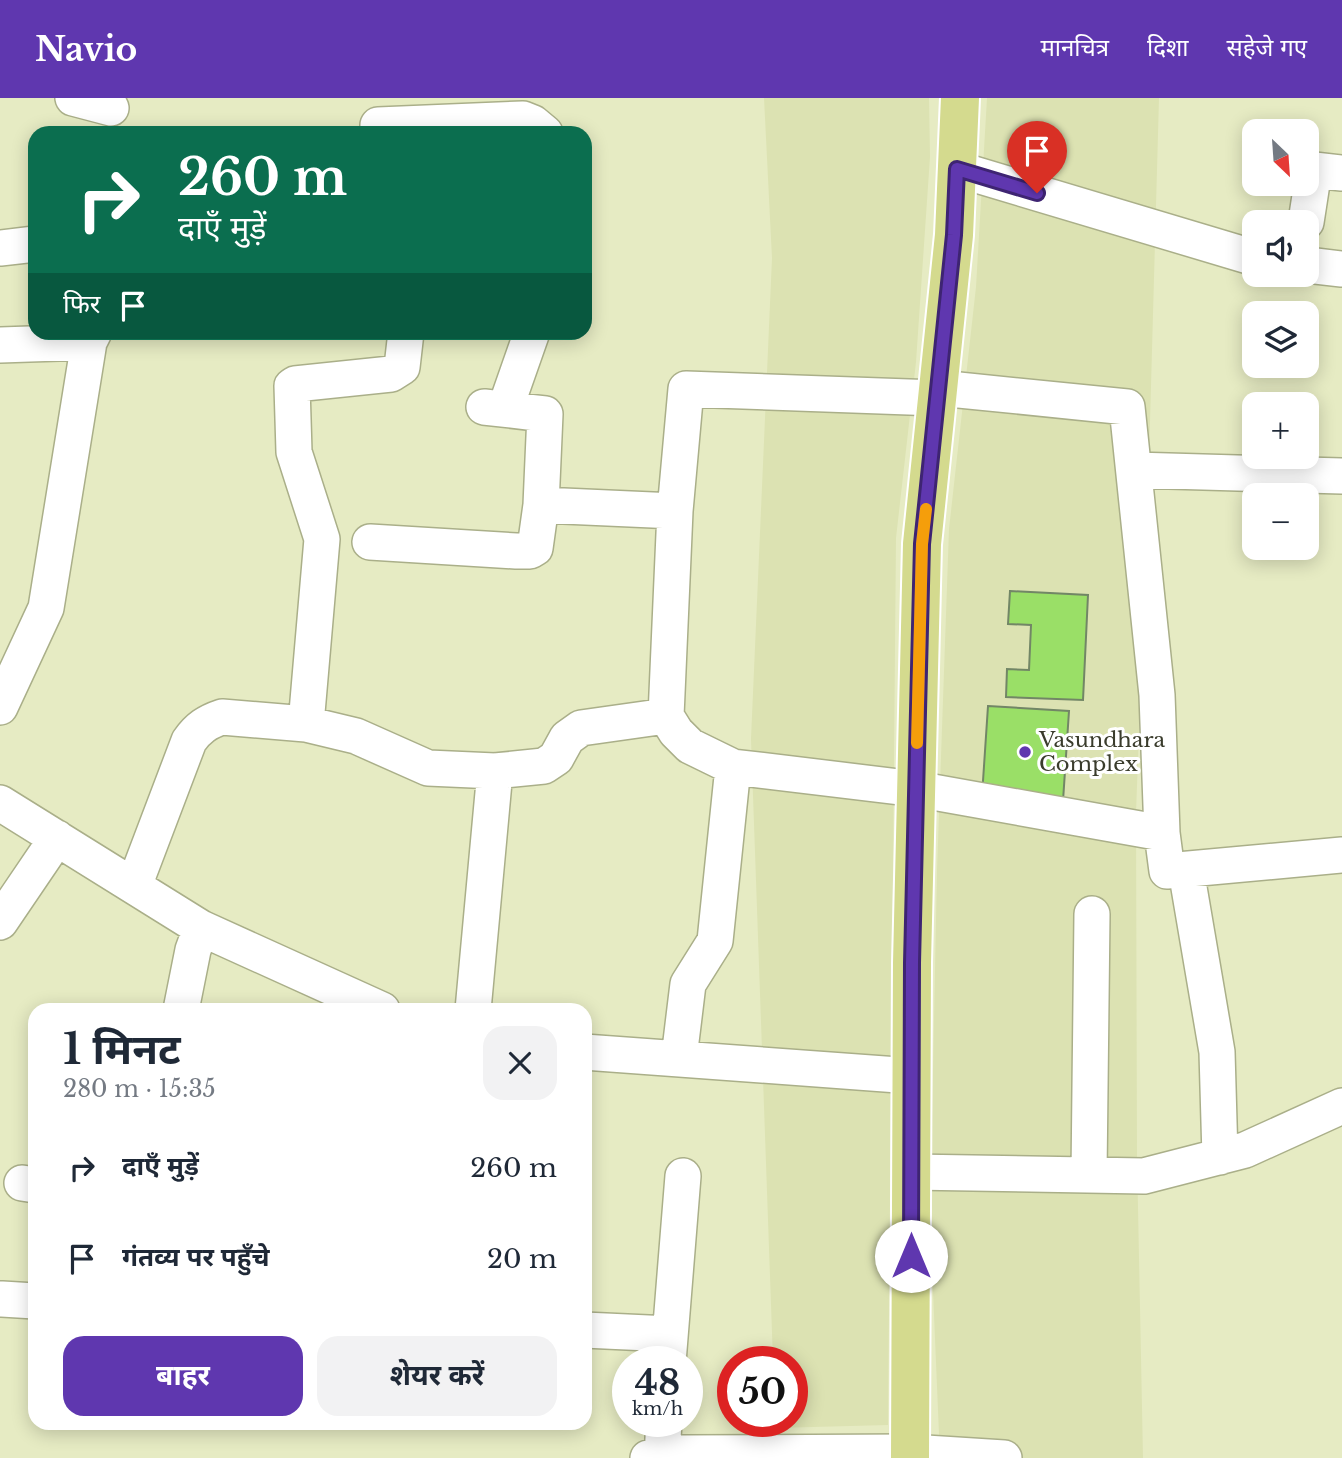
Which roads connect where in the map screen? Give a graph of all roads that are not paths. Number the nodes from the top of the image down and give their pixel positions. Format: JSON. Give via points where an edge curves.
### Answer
{"nodes":[{"id":1,"x":73,"y":98,"type":"edge"},
{"id":2,"x":960,"y":98,"type":"edge"},
{"id":3,"x":111,"y":108,"type":"dead end"},
{"id":4,"x":378,"y":119,"type":"edge"},
{"id":5,"x":537,"y":126,"type":"edge"},
{"id":6,"x":957,"y":169,"type":"junction"},
{"id":7,"x":1342,"y":173,"type":"edge"},
{"id":8,"x":1308,"y":210,"type":"edge"},
{"id":9,"x":28,"y":245,"type":"edge"},
{"id":10,"x":0,"y":248,"type":"edge"},
{"id":11,"x":1242,"y":254,"type":"edge"},
{"id":12,"x":1319,"y":266,"type":"edge"},
{"id":13,"x":1342,"y":269,"type":"edge"},
{"id":14,"x":58,"y":340,"type":"edge"},
{"id":15,"x":91,"y":340,"type":"edge"},
{"id":16,"x":406,"y":340,"type":"edge"},
{"id":17,"x":528,"y":340,"type":"edge"},
{"id":18,"x":0,"y":345,"type":"edge"},
{"id":19,"x":938,"y":393,"type":"junction"},
{"id":20,"x":1134,"y":470,"type":"junction"},
{"id":21,"x":1342,"y":475,"type":"edge"},
{"id":22,"x":541,"y":505,"type":"junction"},
{"id":23,"x":675,"y":511,"type":"junction"},
{"id":24,"x":370,"y":542,"type":"dead end"},
{"id":25,"x":0,"y":707,"type":"edge"},
{"id":26,"x":666,"y":716,"type":"junction"},
{"id":27,"x":306,"y":724,"type":"junction"},
{"id":28,"x":733,"y":767,"type":"junction"},
{"id":29,"x":495,"y":771,"type":"junction"},
{"id":30,"x":916,"y":789,"type":"junction"},
{"id":31,"x":0,"y":803,"type":"edge"},
{"id":32,"x":1162,"y":833,"type":"junction"},
{"id":33,"x":57,"y":838,"type":"junction"},
{"id":34,"x":1342,"y":855,"type":"edge"},
{"id":35,"x":1185,"y":870,"type":"junction"},
{"id":36,"x":134,"y":886,"type":"junction"},
{"id":37,"x":1092,"y":914,"type":"dead end"},
{"id":38,"x":0,"y":922,"type":"edge"},
{"id":39,"x":201,"y":928,"type":"junction"},
{"id":40,"x":182,"y":1003,"type":"edge"},
{"id":41,"x":367,"y":1003,"type":"edge"},
{"id":42,"x":473,"y":1003,"type":"edge"},
{"id":43,"x":592,"y":1053,"type":"edge"},
{"id":44,"x":679,"y":1058,"type":"junction"},
{"id":45,"x":912,"y":1076,"type":"junction"},
{"id":46,"x":1342,"y":1106,"type":"edge"},
{"id":47,"x":1220,"y":1157,"type":"junction"},
{"id":48,"x":911,"y":1172,"type":"junction"},
{"id":49,"x":1089,"y":1175,"type":"junction"},
{"id":50,"x":683,"y":1176,"type":"dead end"},
{"id":51,"x":592,"y":1332,"type":"edge"},
{"id":52,"x":660,"y":1346,"type":"edge"},
{"id":53,"x":669,"y":1346,"type":"edge"},
{"id":54,"x":660,"y":1437,"type":"edge"},
{"id":55,"x":910,"y":1455,"type":"edge"},
{"id":56,"x":655,"y":1457,"type":"edge"},
{"id":57,"x":993,"y":1458,"type":"edge"},
{"id":58,"x":1004,"y":1458,"type":"edge"}],
"edges":[{"from":1,"to":3,"type":"street"},
{"from":2,"to":6,"type":"main road"},
{"from":4,"to":5,"type":"street","via":[[515,119]]},
{"from":6,"to":11,"type":"street"},
{"from":6,"to":19,"type":"main road"},
{"from":7,"to":8,"type":"street","via":[[1314,170]]},
{"from":9,"to":10,"type":"street"},
{"from":12,"to":13,"type":"street"},
{"from":14,"to":18,"type":"street"},
{"from":15,"to":25,"type":"street","via":[[46,608]]},
{"from":16,"to":27,"type":"street","via":[[400,371],[292,386],[294,452],[322,540]]},
{"from":17,"to":22,"type":"street","via":[[494,408],[545,414]]},
{"from":19,"to":20,"type":"street","via":[[1127,407]]},
{"from":19,"to":23,"type":"street","via":[[686,389]]},
{"from":19,"to":30,"type":"main road","via":[[922,544]]},
{"from":20,"to":21,"type":"street"},
{"from":20,"to":32,"type":"street","via":[[1157,695]]},
{"from":22,"to":23,"type":"street"},
{"from":22,"to":24,"type":"street","via":[[537,543],[530,551]]},
{"from":23,"to":26,"type":"street"},
{"from":26,"to":28,"type":"street","via":[[690,746]]},
{"from":26,"to":29,"type":"street","via":[[581,728],[544,766]]},
{"from":27,"to":29,"type":"street","via":[[356,736],[428,768]]},
{"from":27,"to":36,"type":"street","via":[[222,717],[198,729],[189,741]]},
{"from":28,"to":30,"type":"street"},
{"from":28,"to":44,"type":"street","via":[[715,941],[688,984]]},
{"from":29,"to":42,"type":"street"},
{"from":30,"to":32,"type":"street"},
{"from":30,"to":45,"type":"main road"},
{"from":31,"to":33,"type":"street"},
{"from":32,"to":35,"type":"street","via":[[1167,871]]},
{"from":33,"to":36,"type":"street"},
{"from":33,"to":38,"type":"street"},
{"from":34,"to":35,"type":"street"},
{"from":35,"to":47,"type":"street","via":[[1217,1052]]},
{"from":36,"to":39,"type":"street"},
{"from":37,"to":49,"type":"street"},
{"from":39,"to":40,"type":"street"},
{"from":39,"to":41,"type":"street"},
{"from":43,"to":44,"type":"street"},
{"from":44,"to":45,"type":"street"},
{"from":45,"to":48,"type":"main road"},
{"from":46,"to":47,"type":"street"},
{"from":47,"to":49,"type":"street","via":[[1143,1176]]},
{"from":48,"to":49,"type":"street"},
{"from":48,"to":55,"type":"main road"},
{"from":50,"to":53,"type":"street"},
{"from":51,"to":52,"type":"street"},
{"from":54,"to":56,"type":"street"},
{"from":55,"to":56,"type":"street","via":[[681,1453]]},
{"from":55,"to":57,"type":"street"},
{"from":57,"to":58,"type":"street"}]}
